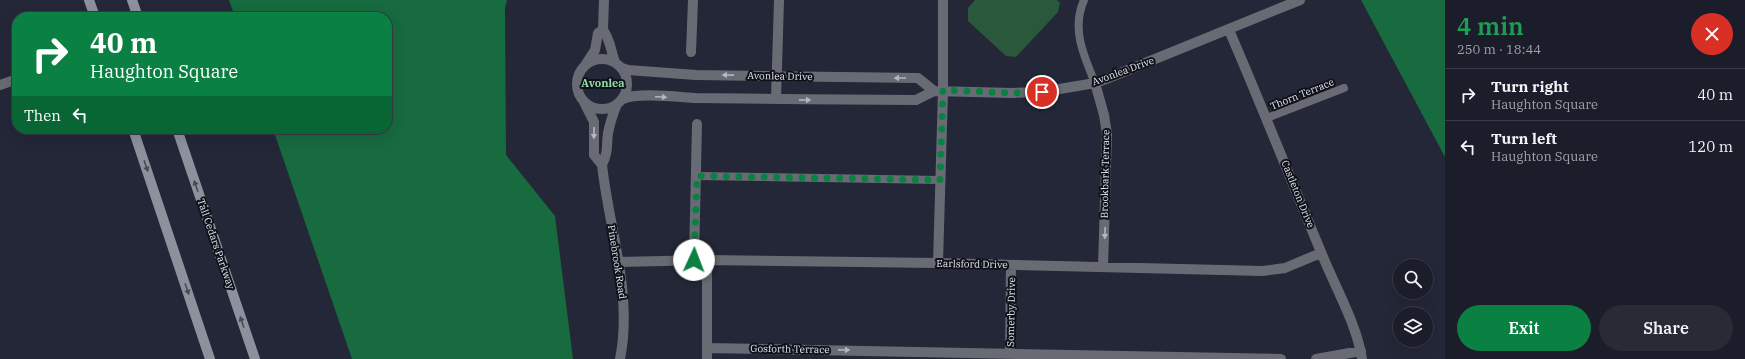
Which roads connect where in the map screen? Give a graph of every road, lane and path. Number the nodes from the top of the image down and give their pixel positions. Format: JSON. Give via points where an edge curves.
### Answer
{"nodes":[{"id":1,"x":88,"y":0,"type":"edge"},
{"id":2,"x":132,"y":0,"type":"edge"},
{"id":3,"x":604,"y":0,"type":"edge"},
{"id":4,"x":693,"y":0,"type":"edge"},
{"id":5,"x":779,"y":0,"type":"edge"},
{"id":6,"x":943,"y":0,"type":"edge"},
{"id":7,"x":1084,"y":0,"type":"edge"},
{"id":8,"x":1300,"y":0,"type":"edge"},
{"id":9,"x":93,"y":12,"type":"edge"},
{"id":10,"x":136,"y":12,"type":"edge"},
{"id":11,"x":603,"y":30,"type":"junction"},
{"id":12,"x":1229,"y":30,"type":"junction"},
{"id":13,"x":691,"y":52,"type":"dead end"},
{"id":14,"x":586,"y":64,"type":"junction"},
{"id":15,"x":619,"y":65,"type":"junction"},
{"id":16,"x":777,"y":76,"type":"junction"},
{"id":17,"x":12,"y":81,"type":"edge"},
{"id":18,"x":1095,"y":83,"type":"junction"},
{"id":19,"x":0,"y":85,"type":"edge"},
{"id":20,"x":1344,"y":88,"type":"dead end"},
{"id":21,"x":939,"y":91,"type":"junction"},
{"id":22,"x":776,"y":99,"type":"junction"},
{"id":23,"x":583,"y":100,"type":"junction"},
{"id":24,"x":620,"y":102,"type":"junction"},
{"id":25,"x":1267,"y":118,"type":"junction"},
{"id":26,"x":697,"y":124,"type":"dead end"},
{"id":27,"x":135,"y":134,"type":"edge"},
{"id":28,"x":179,"y":134,"type":"edge"},
{"id":29,"x":602,"y":164,"type":"junction"},
{"id":30,"x":697,"y":176,"type":"junction"},
{"id":31,"x":940,"y":180,"type":"junction"},
{"id":32,"x":1321,"y":252,"type":"junction"},
{"id":33,"x":694,"y":260,"type":"junction"},
{"id":34,"x":706,"y":260,"type":"junction"},
{"id":35,"x":619,"y":262,"type":"junction"},
{"id":36,"x":938,"y":263,"type":"junction"},
{"id":37,"x":1011,"y":265,"type":"junction"},
{"id":38,"x":1103,"y":267,"type":"junction"},
{"id":39,"x":707,"y":348,"type":"junction"},
{"id":40,"x":1361,"y":355,"type":"edge"},
{"id":41,"x":1010,"y":356,"type":"edge"},
{"id":42,"x":210,"y":359,"type":"edge"},
{"id":43,"x":255,"y":359,"type":"edge"},
{"id":44,"x":620,"y":359,"type":"edge"},
{"id":45,"x":707,"y":359,"type":"edge"},
{"id":46,"x":1281,"y":359,"type":"edge"},
{"id":47,"x":1316,"y":359,"type":"edge"}],
"edges":[{"from":1,"to":9,"type":"main road"},
{"from":2,"to":10,"type":"main road"},
{"from":3,"to":11,"type":"street"},
{"from":4,"to":13,"type":"street"},
{"from":5,"to":16,"type":"street"},
{"from":6,"to":21,"type":"street"},
{"from":7,"to":18,"type":"lane","via":[[1079,16],[1079,38]]},
{"from":8,"to":12,"type":"street","name":"Avonlea Drive"},
{"from":11,"to":14,"type":"street","via":[[598,32],[595,50]]},
{"from":11,"to":15,"type":"street"},
{"from":12,"to":18,"type":"street","name":"Avonlea Drive"},
{"from":12,"to":25,"type":"street","name":"Castleton Drive"},
{"from":14,"to":15,"type":"street","via":[[600,58]]},
{"from":14,"to":23,"type":"street","via":[[577,81],[579,95]]},
{"from":16,"to":15,"type":"street","name":"Avonlea Drive","one_way":true,"via":[[675,74],[628,70]]},
{"from":15,"to":24,"type":"street","via":[[628,83],[627,91]]},
{"from":21,"to":16,"type":"street","name":"Avonlea Drive","one_way":true,"via":[[918,78]]},
{"from":16,"to":22,"type":"street"},
{"from":17,"to":19,"type":"street"},
{"from":18,"to":21,"type":"street","name":"Avonlea Drive","via":[[1042,92]]},
{"from":18,"to":38,"type":"street","name":"Brookbark Terrace","one_way":true,"via":[[1107,134]]},
{"from":20,"to":25,"type":"lane","name":"Thorn Terrace"},
{"from":22,"to":21,"type":"street","name":"Avonlea Drive","one_way":true,"via":[[916,100]]},
{"from":21,"to":31,"type":"street"},
{"from":24,"to":22,"type":"street","name":"Avonlea Drive","one_way":true,"via":[[633,95]]},
{"from":23,"to":24,"type":"street","via":[[588,105],[603,109]]},
{"from":23,"to":29,"type":"street","name":"Pinebrook Road","one_way":true,"via":[[594,122],[594,155]]},
{"from":24,"to":29,"type":"street","name":"Pinebrook Road","via":[[613,114],[608,134],[608,153]]},
{"from":25,"to":32,"type":"street","name":"Castleton Drive"},
{"from":26,"to":30,"type":"street"},
{"from":27,"to":42,"type":"main road","one_way":true},
{"from":43,"to":28,"type":"main road","name":"Tall Cedars Parkway","one_way":true},
{"from":29,"to":35,"type":"street","name":"Pinebrook Road"},
{"from":30,"to":31,"type":"lane"},
{"from":30,"to":33,"type":"street"},
{"from":31,"to":36,"type":"street"},
{"from":32,"to":38,"type":"street","name":"Earlsford Drive","via":[[1285,268],[1263,272]]},
{"from":32,"to":40,"type":"street","name":"Castleton Drive"},
{"from":33,"to":34,"type":"street","name":"Earlsford Drive"},
{"from":33,"to":35,"type":"street","name":"Earlsford Drive"},
{"from":34,"to":36,"type":"street","name":"Earlsford Drive"},
{"from":34,"to":39,"type":"street"},
{"from":35,"to":44,"type":"street","name":"Pinebrook Road","via":[[624,309]]},
{"from":36,"to":37,"type":"street","name":"Earlsford Drive"},
{"from":37,"to":38,"type":"street","name":"Earlsford Drive"},
{"from":37,"to":41,"type":"street","name":"Somerby Drive"},
{"from":39,"to":41,"type":"street","name":"Gosforth Terrace","one_way":true},
{"from":39,"to":45,"type":"street"},
{"from":40,"to":47,"type":"street"},
{"from":41,"to":46,"type":"street","name":"Gosforth Terrace"}]}
